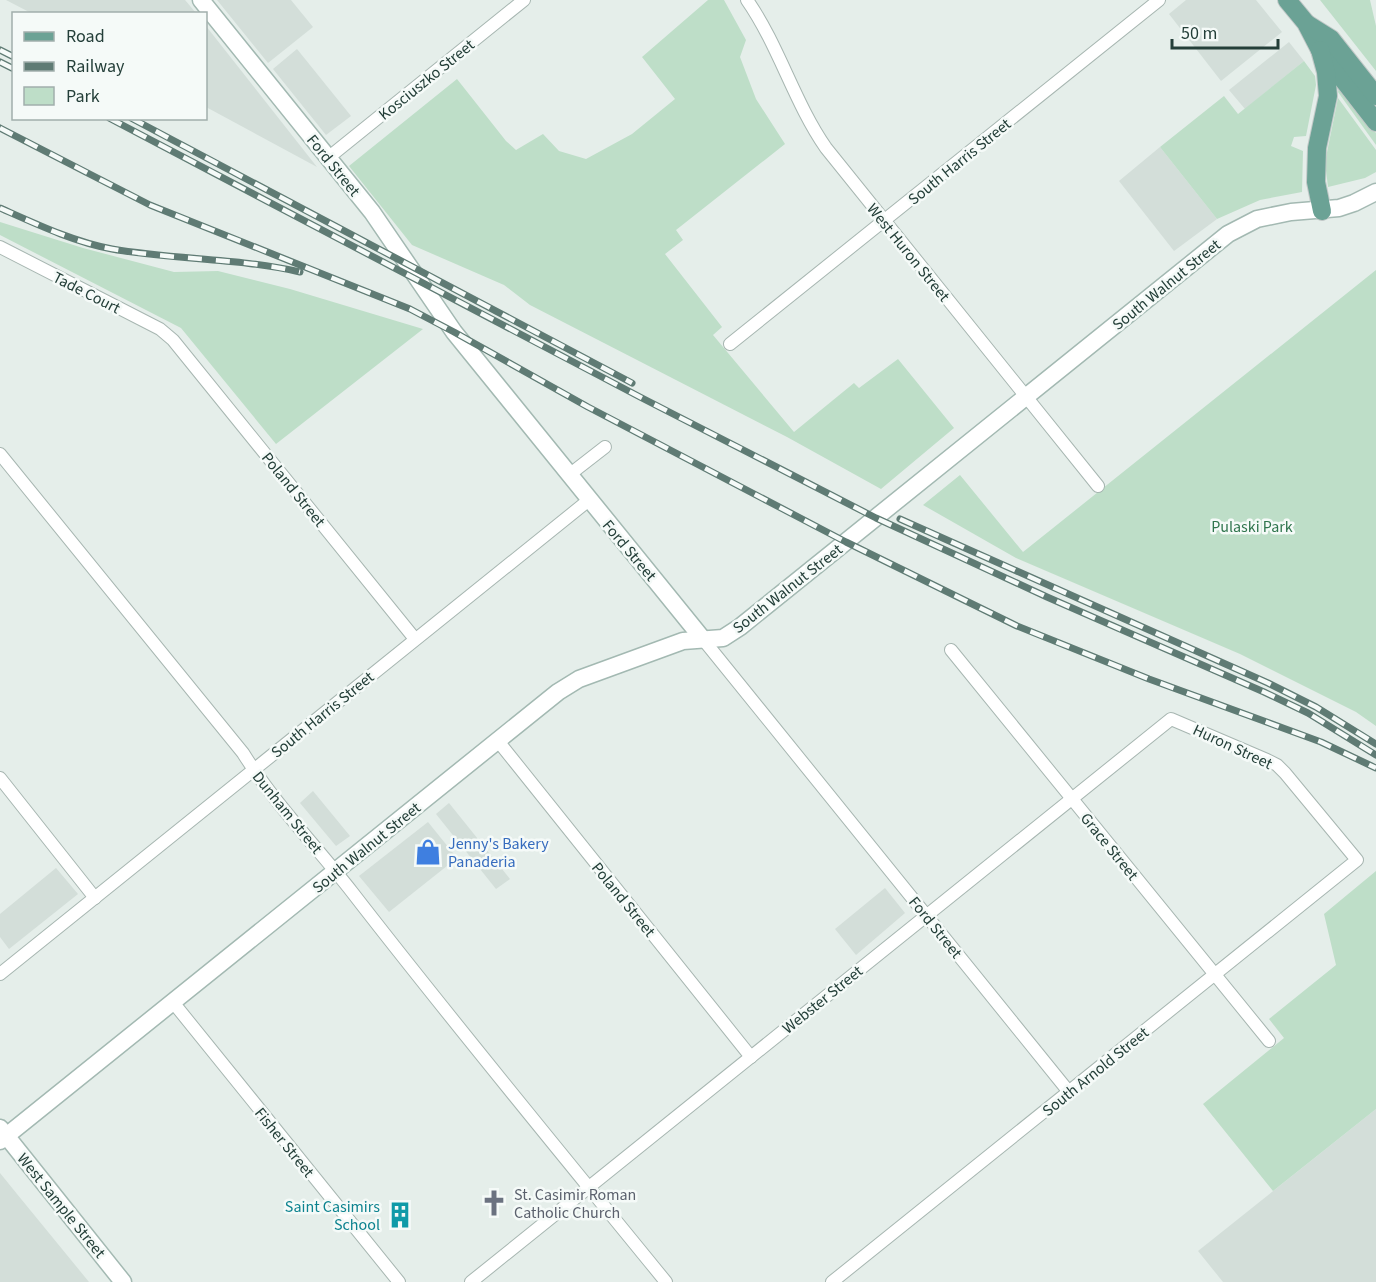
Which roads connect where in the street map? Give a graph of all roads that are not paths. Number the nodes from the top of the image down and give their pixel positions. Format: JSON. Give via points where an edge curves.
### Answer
{"nodes":[{"id":1,"x":201,"y":0,"type":"edge"},
{"id":2,"x":524,"y":0,"type":"edge"},
{"id":3,"x":747,"y":0,"type":"edge"},
{"id":4,"x":1159,"y":0,"type":"edge"},
{"id":5,"x":1287,"y":0,"type":"edge"},
{"id":6,"x":1306,"y":23,"type":"junction"},
{"id":7,"x":1320,"y":50,"type":"junction"},
{"id":8,"x":1376,"y":96,"type":"edge"},
{"id":9,"x":1376,"y":122,"type":"edge"},
{"id":10,"x":328,"y":158,"type":"junction"},
{"id":11,"x":1376,"y":192,"type":"edge"},
{"id":12,"x":1322,"y":211,"type":"junction"},
{"id":13,"x":884,"y":221,"type":"junction"},
{"id":14,"x":0,"y":247,"type":"edge"},
{"id":15,"x":173,"y":339,"type":"joint"},
{"id":16,"x":730,"y":344,"type":"dead end"},
{"id":17,"x":1026,"y":397,"type":"junction"},
{"id":18,"x":605,"y":447,"type":"dead end"},
{"id":19,"x":0,"y":454,"type":"edge"},
{"id":20,"x":569,"y":475,"type":"junction"},
{"id":21,"x":1098,"y":486,"type":"dead end"},
{"id":22,"x":589,"y":500,"type":"junction"},
{"id":23,"x":702,"y":638,"type":"junction"},
{"id":24,"x":415,"y":639,"type":"junction"},
{"id":25,"x":951,"y":650,"type":"dead end"},
{"id":26,"x":1175,"y":720,"type":"joint"},
{"id":27,"x":498,"y":741,"type":"junction"},
{"id":28,"x":253,"y":770,"type":"junction"},
{"id":29,"x":0,"y":778,"type":"edge"},
{"id":30,"x":1071,"y":799,"type":"junction"},
{"id":31,"x":1357,"y":860,"type":"joint"},
{"id":32,"x":336,"y":871,"type":"junction"},
{"id":33,"x":95,"y":898,"type":"junction"},
{"id":34,"x":927,"y":915,"type":"junction"},
{"id":35,"x":0,"y":974,"type":"edge"},
{"id":36,"x":1215,"y":974,"type":"junction"},
{"id":37,"x":172,"y":1001,"type":"junction"},
{"id":38,"x":1269,"y":1041,"type":"dead end"},
{"id":39,"x":751,"y":1057,"type":"junction"},
{"id":40,"x":1069,"y":1092,"type":"junction"},
{"id":41,"x":2,"y":1135,"type":"edge"},
{"id":42,"x":589,"y":1187,"type":"junction"},
{"id":43,"x":123,"y":1282,"type":"edge"},
{"id":44,"x":399,"y":1282,"type":"edge"},
{"id":45,"x":471,"y":1282,"type":"edge"},
{"id":46,"x":666,"y":1282,"type":"edge"},
{"id":47,"x":832,"y":1282,"type":"edge"}],
"edges":[{"from":1,"to":10,"type":"street","name":"Ford Street"},
{"from":2,"to":10,"type":"street","name":"Kosciuszko Street"},
{"from":3,"to":13,"type":"street","name":"West Huron Street","via":[[779,54],[812,128]]},
{"from":4,"to":13,"type":"street","name":"South Harris Street"},
{"from":5,"to":6,"type":"main road"},
{"from":6,"to":7,"type":"main road"},
{"from":6,"to":8,"type":"main road","via":[[1331,39]]},
{"from":7,"to":9,"type":"main road"},
{"from":7,"to":12,"type":"main road","via":[[1328,96],[1317,148],[1316,182]]},
{"from":10,"to":20,"type":"street","name":"Ford Street","via":[[372,212],[454,332]]},
{"from":11,"to":12,"type":"street","name":"South Walnut Street","via":[[1354,203]]},
{"from":12,"to":17,"type":"street","name":"South Walnut Street","via":[[1257,219],[1228,234]]},
{"from":13,"to":16,"type":"street","name":"South Harris Street"},
{"from":13,"to":17,"type":"street","name":"West Huron Street"},
{"from":14,"to":15,"type":"street","name":"Tade Court"},
{"from":15,"to":24,"type":"street","name":"Poland Street"},
{"from":17,"to":21,"type":"street","name":"West Huron Street"},
{"from":17,"to":23,"type":"street","name":"South Walnut Street","via":[[740,627],[723,638]]},
{"from":18,"to":20,"type":"street"},
{"from":19,"to":28,"type":"street","name":"Dunham Street","via":[[193,690]]},
{"from":20,"to":22,"type":"street","name":"Ford Street"},
{"from":22,"to":23,"type":"street","name":"Ford Street"},
{"from":22,"to":24,"type":"street","name":"South Harris Street"},
{"from":23,"to":27,"type":"street","name":"South Walnut Street","via":[[683,640],[579,679]]},
{"from":23,"to":34,"type":"street","name":"Ford Street"},
{"from":24,"to":28,"type":"street","name":"South Harris Street"},
{"from":25,"to":30,"type":"street","name":"Grace Street"},
{"from":26,"to":30,"type":"street","name":"Webster Street","via":[[1167,722]]},
{"from":26,"to":31,"type":"street","name":"Huron Street","via":[[1277,765]]},
{"from":27,"to":32,"type":"street","name":"South Walnut Street"},
{"from":27,"to":39,"type":"street","name":"Poland Street"},
{"from":28,"to":32,"type":"street","name":"Dunham Street"},
{"from":28,"to":33,"type":"street","name":"South Harris Street"},
{"from":29,"to":33,"type":"street"},
{"from":30,"to":34,"type":"street","name":"Webster Street"},
{"from":30,"to":36,"type":"street","name":"Grace Street"},
{"from":31,"to":36,"type":"street","name":"South Arnold Street"},
{"from":32,"to":37,"type":"street","name":"South Walnut Street"},
{"from":32,"to":42,"type":"street","name":"Dunham Street"},
{"from":33,"to":35,"type":"street","name":"South Harris Street"},
{"from":34,"to":39,"type":"street","name":"Webster Street"},
{"from":34,"to":40,"type":"street","name":"Ford Street"},
{"from":36,"to":38,"type":"street","name":"Grace Street"},
{"from":36,"to":40,"type":"street","name":"South Arnold Street"},
{"from":37,"to":41,"type":"street","name":"South Walnut Street"},
{"from":37,"to":44,"type":"street","name":"Fisher Street"},
{"from":39,"to":42,"type":"street","name":"Webster Street"},
{"from":40,"to":47,"type":"street","name":"South Arnold Street"},
{"from":41,"to":43,"type":"street","name":"West Sample Street"},
{"from":42,"to":45,"type":"street","name":"Webster Street"},
{"from":42,"to":46,"type":"street","name":"Dunham Street"}]}
